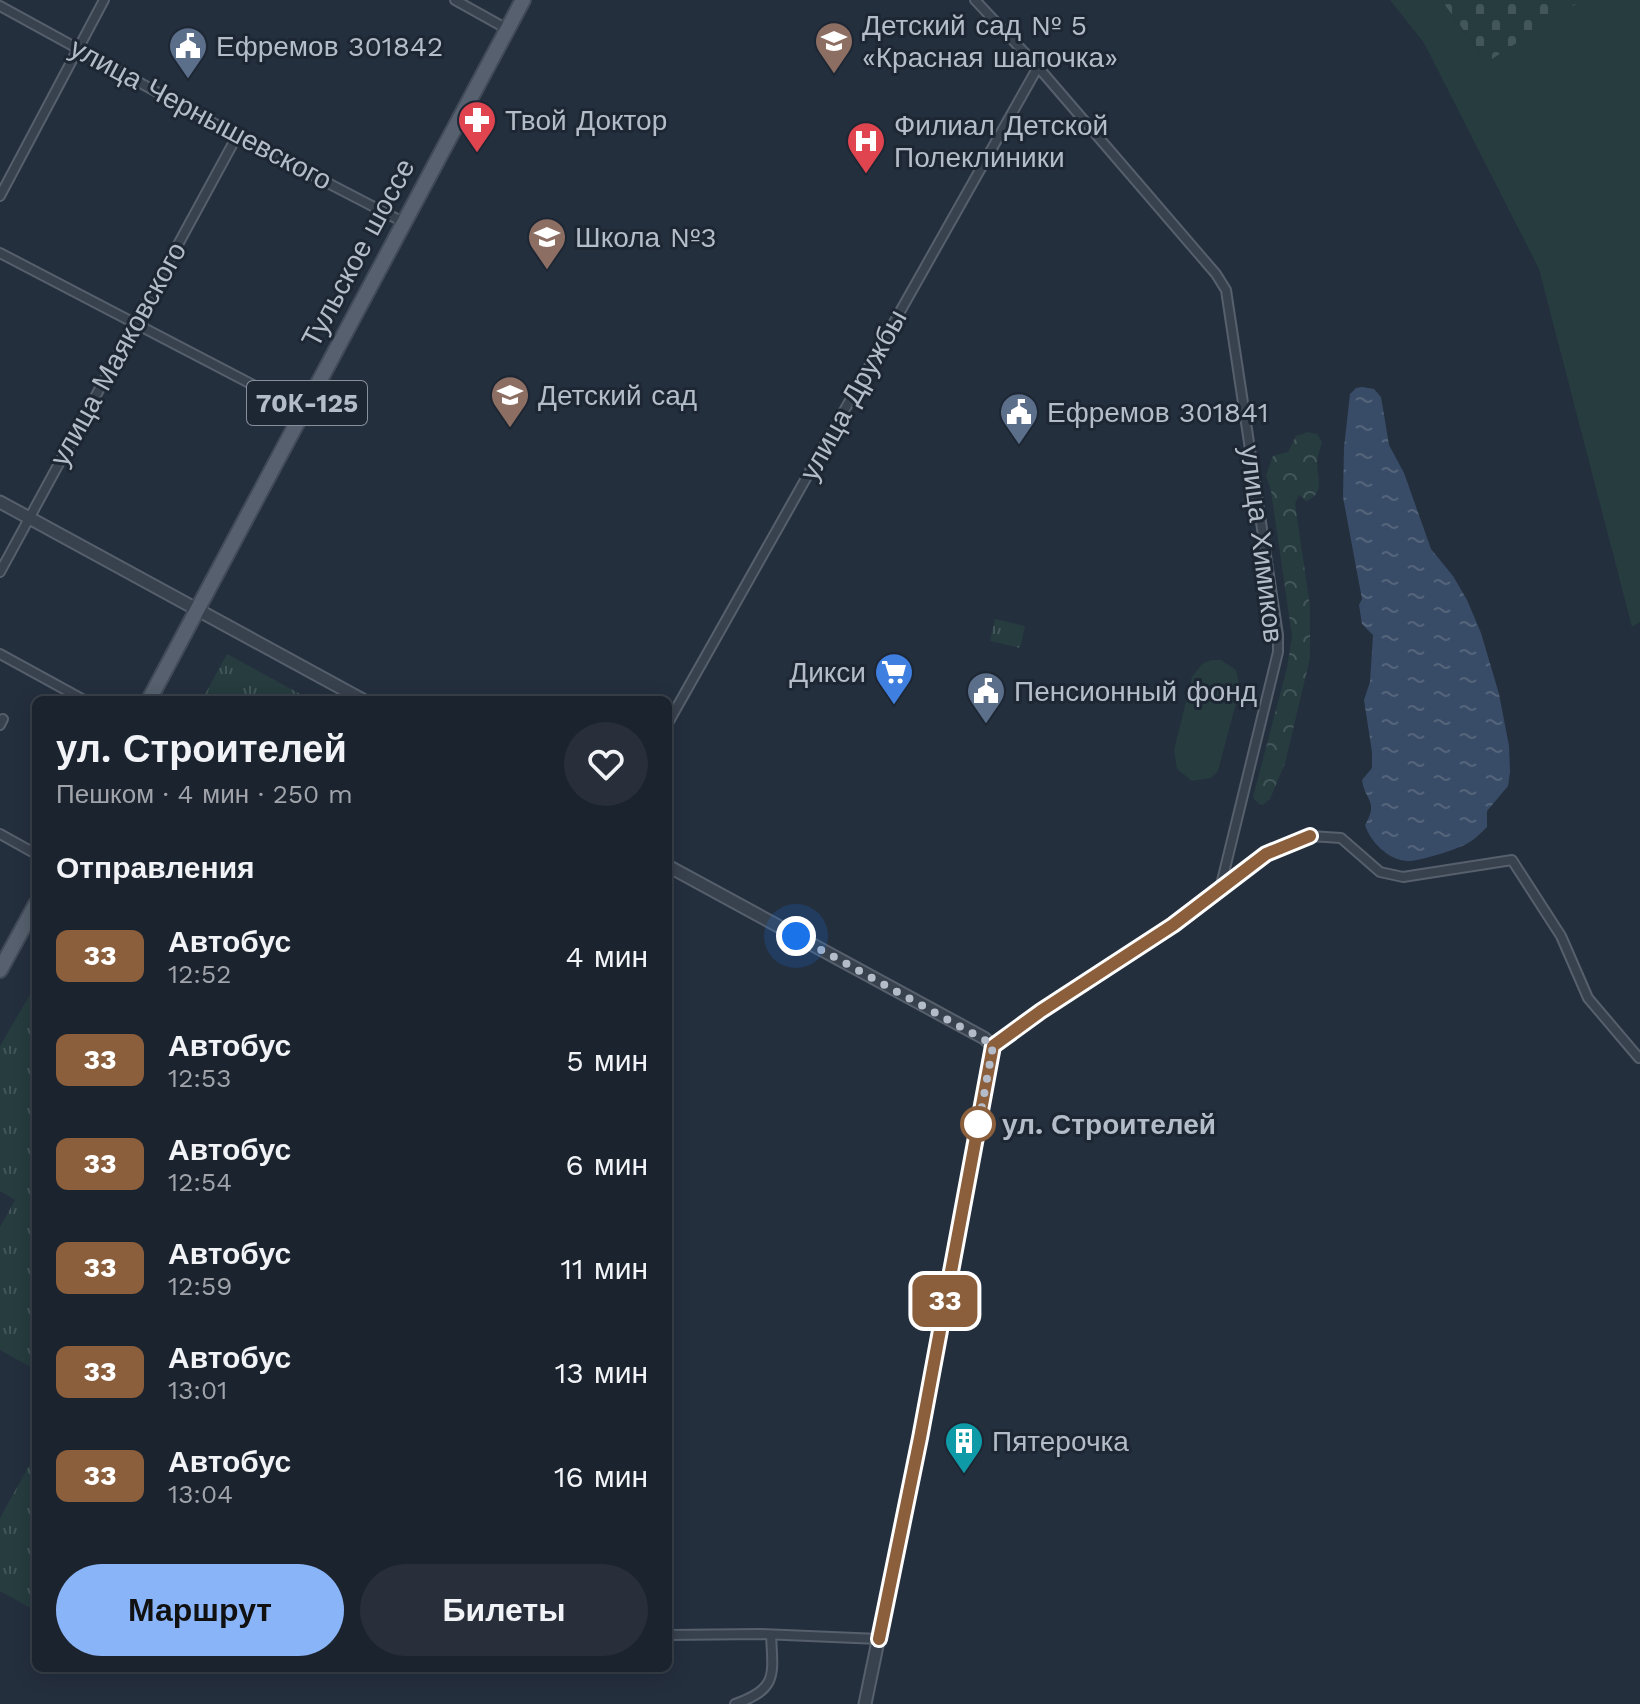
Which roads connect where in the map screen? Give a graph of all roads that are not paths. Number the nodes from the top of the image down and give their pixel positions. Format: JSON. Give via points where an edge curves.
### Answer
{"nodes":[{"id":1,"x":104,"y":0,"type":"edge"},
{"id":2,"x":523,"y":0,"type":"edge"},
{"id":3,"x":975,"y":0,"type":"edge"},
{"id":4,"x":459,"y":1,"type":"edge"},
{"id":5,"x":0,"y":6,"type":"edge"},
{"id":6,"x":507,"y":29,"type":"junction"},
{"id":7,"x":78,"y":48,"type":"junction"},
{"id":8,"x":1038,"y":67,"type":"junction"},
{"id":9,"x":237,"y":136,"type":"junction"},
{"id":10,"x":0,"y":196,"type":"edge"},
{"id":11,"x":403,"y":222,"type":"junction"},
{"id":12,"x":0,"y":253,"type":"edge"},
{"id":13,"x":136,"y":325,"type":"junction"},
{"id":14,"x":303,"y":411,"type":"junction"},
{"id":15,"x":0,"y":502,"type":"edge"},
{"id":16,"x":28,"y":517,"type":"junction"},
{"id":17,"x":0,"y":572,"type":"edge"},
{"id":18,"x":197,"y":609,"type":"junction"},
{"id":19,"x":0,"y":654,"type":"edge"},
{"id":20,"x":77,"y":696,"type":"edge"},
{"id":21,"x":151,"y":696,"type":"edge"},
{"id":22,"x":356,"y":696,"type":"edge"},
{"id":23,"x":672,"y":716,"type":"edge"},
{"id":24,"x":0,"y":834,"type":"edge"},
{"id":25,"x":32,"y":852,"type":"edge"},
{"id":26,"x":672,"y":868,"type":"edge"},
{"id":27,"x":1220,"y":889,"type":"junction"},
{"id":28,"x":32,"y":911,"type":"edge"},
{"id":29,"x":0,"y":970,"type":"edge"},
{"id":30,"x":993,"y":1046,"type":"junction"},
{"id":31,"x":1639,"y":1058,"type":"edge"},
{"id":32,"x":672,"y":1635,"type":"edge"},
{"id":33,"x":771,"y":1635,"type":"junction"},
{"id":34,"x":879,"y":1639,"type":"junction"},
{"id":35,"x":735,"y":1704,"type":"edge"},
{"id":36,"x":865,"y":1704,"type":"edge"}],
"edges":[{"from":1,"to":7,"type":"street"},
{"from":2,"to":6,"type":"main road","name":"Тульское шоссе","number":"70К-125"},
{"from":3,"to":8,"type":"street","name":"улица Химиков"},
{"from":4,"to":6,"type":"street"},
{"from":5,"to":7,"type":"street","name":"улица Чернышевского"},
{"from":6,"to":11,"type":"main road","name":"Тульское шоссе","number":"70К-125"},
{"from":7,"to":9,"type":"street","name":"улица Чернышевского"},
{"from":7,"to":10,"type":"street"},
{"from":8,"to":23,"type":"street","name":"улица Дружбы"},
{"from":8,"to":27,"type":"street","name":"улица Химиков","via":[[1226,290],[1278,652]]},
{"from":9,"to":11,"type":"street","name":"улица Чернышевского"},
{"from":9,"to":13,"type":"street","name":"улица Маяковского"},
{"from":11,"to":14,"type":"main road","name":"Тульское шоссе","number":"70К-125"},
{"from":12,"to":13,"type":"street"},
{"from":13,"to":14,"type":"street"},
{"from":13,"to":16,"type":"street","name":"улица Маяковского"},
{"from":14,"to":18,"type":"main road","name":"Тульское шоссе","number":"70К-125"},
{"from":15,"to":16,"type":"street"},
{"from":16,"to":17,"type":"street","name":"улица Маяковского"},
{"from":16,"to":18,"type":"street"},
{"from":18,"to":21,"type":"main road","name":"Тульское шоссе","number":"70К-125"},
{"from":18,"to":22,"type":"street"},
{"from":19,"to":20,"type":"street"},
{"from":24,"to":25,"type":"street"},
{"from":26,"to":30,"type":"street"},
{"from":27,"to":30,"type":"street"},
{"from":27,"to":31,"type":"street","via":[[1266,854],[1310,836],[1341,838],[1380,872],[1403,877],[1512,860],[1561,936],[1588,998]]},
{"from":28,"to":29,"type":"main road"},
{"from":30,"to":34,"type":"street"},
{"from":32,"to":33,"type":"street"},
{"from":33,"to":34,"type":"street"},
{"from":33,"to":35,"type":"street","via":[[773,1676],[758,1696]]},
{"from":34,"to":36,"type":"street"}]}
